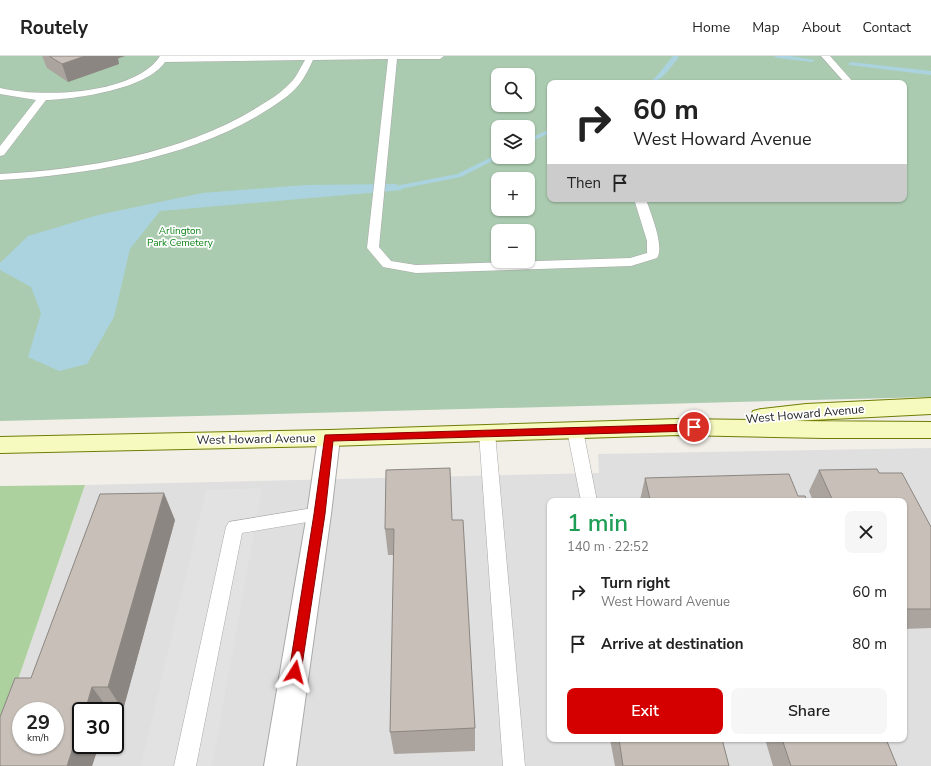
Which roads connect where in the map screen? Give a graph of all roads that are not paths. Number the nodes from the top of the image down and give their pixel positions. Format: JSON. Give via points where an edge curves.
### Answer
{"nodes":[{"id":1,"x":393,"y":56,"type":"edge"},
{"id":2,"x":440,"y":56,"type":"edge"},
{"id":3,"x":825,"y":56,"type":"edge"},
{"id":4,"x":164,"y":57,"type":"edge"},
{"id":5,"x":311,"y":57,"type":"edge"},
{"id":6,"x":847,"y":80,"type":"edge"},
{"id":7,"x":0,"y":91,"type":"edge"},
{"id":8,"x":43,"y":98,"type":"junction"},
{"id":9,"x":0,"y":154,"type":"edge"},
{"id":10,"x":0,"y":177,"type":"edge"},
{"id":11,"x":641,"y":202,"type":"edge"},
{"id":12,"x":931,"y":406,"type":"edge"},
{"id":13,"x":679,"y":427,"type":"junction"},
{"id":14,"x":575,"y":430,"type":"junction"},
{"id":15,"x":931,"y":430,"type":"edge"},
{"id":16,"x":487,"y":433,"type":"junction"},
{"id":17,"x":329,"y":438,"type":"junction"},
{"id":18,"x":0,"y":445,"type":"edge"},
{"id":19,"x":587,"y":498,"type":"edge"},
{"id":20,"x":320,"y":514,"type":"junction"},
{"id":21,"x":185,"y":766,"type":"edge"},
{"id":22,"x":280,"y":766,"type":"edge"},
{"id":23,"x":514,"y":766,"type":"edge"}],
"edges":[{"from":1,"to":2,"type":"lane"},
{"from":1,"to":5,"type":"lane"},
{"from":1,"to":11,"type":"lane","via":[[373,248],[387,264],[416,269],[631,262],[653,255],[653,241]]},
{"from":3,"to":6,"type":"lane"},
{"from":4,"to":5,"type":"lane"},
{"from":4,"to":8,"type":"lane","via":[[155,68],[119,86],[95,92]]},
{"from":5,"to":10,"type":"lane","via":[[301,76],[281,96],[250,116],[209,136],[102,166],[41,175]]},
{"from":7,"to":8,"type":"lane","via":[[16,96]]},
{"from":8,"to":9,"type":"lane"},
{"from":12,"to":13,"type":"street","name":"West Howard Avenue","via":[[806,412]]},
{"from":13,"to":14,"type":"street","name":"West Howard Avenue"},
{"from":13,"to":15,"type":"street","name":"West Howard Avenue"},
{"from":14,"to":16,"type":"street","name":"West Howard Avenue"},
{"from":14,"to":19,"type":"lane"},
{"from":16,"to":17,"type":"street","name":"West Howard Avenue"},
{"from":16,"to":23,"type":"lane"},
{"from":17,"to":18,"type":"street","name":"West Howard Avenue"},
{"from":17,"to":20,"type":"street"},
{"from":20,"to":21,"type":"lane","via":[[235,527]]},
{"from":20,"to":22,"type":"street"}]}
